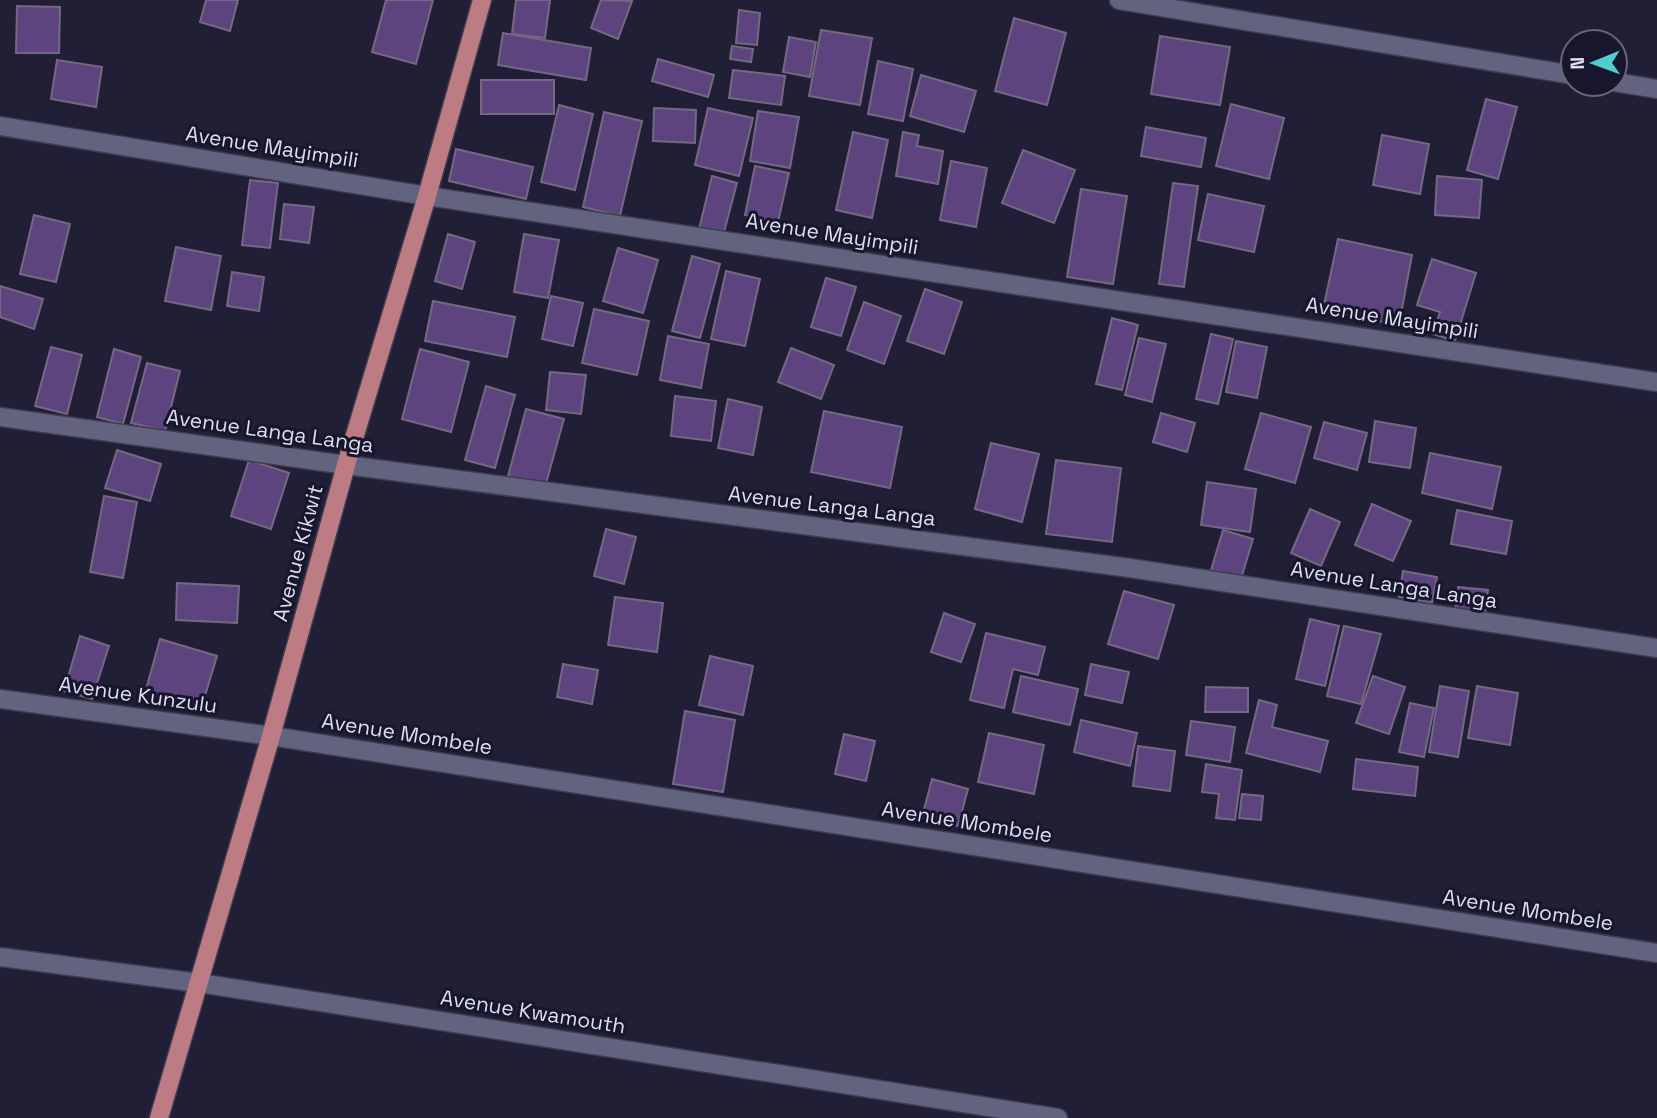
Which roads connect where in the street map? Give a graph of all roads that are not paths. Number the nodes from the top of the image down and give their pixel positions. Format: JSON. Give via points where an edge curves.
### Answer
{"nodes":[{"id":1,"x":482,"y":0,"type":"edge"},
{"id":2,"x":1119,"y":0,"type":"edge"},
{"id":3,"x":1559,"y":73,"type":"edge"},
{"id":4,"x":1629,"y":84,"type":"edge"},
{"id":5,"x":1657,"y":89,"type":"edge"},
{"id":6,"x":0,"y":126,"type":"edge"},
{"id":7,"x":428,"y":196,"type":"junction"},
{"id":8,"x":1657,"y":382,"type":"edge"},
{"id":9,"x":0,"y":417,"type":"edge"},
{"id":10,"x":346,"y":465,"type":"junction"},
{"id":11,"x":1657,"y":648,"type":"edge"},
{"id":12,"x":0,"y":698,"type":"edge"},
{"id":13,"x":271,"y":736,"type":"junction"},
{"id":14,"x":1657,"y":953,"type":"edge"},
{"id":15,"x":0,"y":957,"type":"edge"},
{"id":16,"x":199,"y":984,"type":"junction"},
{"id":17,"x":159,"y":1118,"type":"edge"},
{"id":18,"x":1058,"y":1118,"type":"edge"}],
"edges":[{"from":1,"to":7,"type":"main road","name":"Avenue Kikwit"},
{"from":2,"to":3,"type":"street"},
{"from":4,"to":5,"type":"street"},
{"from":6,"to":7,"type":"street","name":"Avenue Mayimpili"},
{"from":7,"to":8,"type":"street","name":"Avenue Mayimpili"},
{"from":7,"to":10,"type":"main road","name":"Avenue Kikwit"},
{"from":9,"to":10,"type":"street","name":"Avenue Langa Langa"},
{"from":10,"to":11,"type":"street","name":"Avenue Langa Langa","via":[[1130,568]]},
{"from":10,"to":13,"type":"main road","name":"Avenue Kikwit"},
{"from":12,"to":13,"type":"street","name":"Avenue Kunzulu"},
{"from":13,"to":14,"type":"street","name":"Avenue Mombele"},
{"from":13,"to":16,"type":"main road","name":"Avenue Kikwit"},
{"from":15,"to":16,"type":"street","name":"Avenue Kwamouth"},
{"from":16,"to":17,"type":"main road","name":"Avenue Kikwit"},
{"from":16,"to":18,"type":"street","name":"Avenue Kwamouth"}]}
